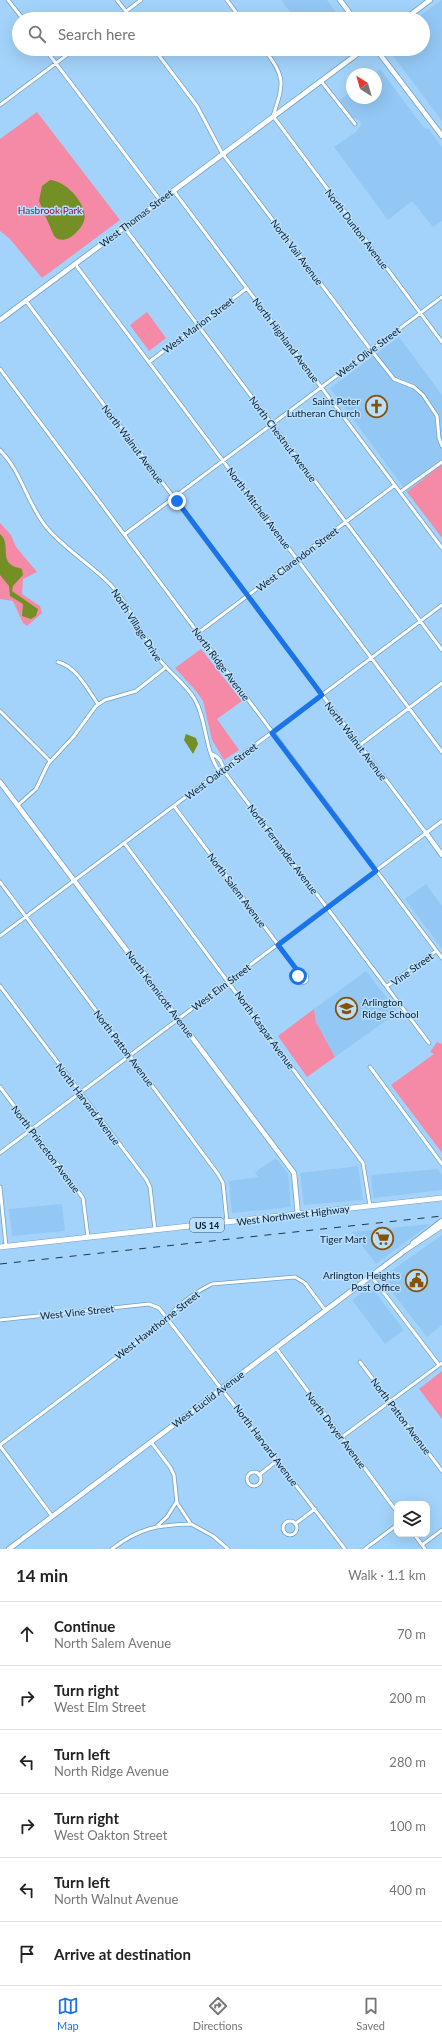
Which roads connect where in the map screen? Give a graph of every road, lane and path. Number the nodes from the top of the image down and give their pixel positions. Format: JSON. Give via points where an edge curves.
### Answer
{"nodes":[{"id":1,"x":8,"y":0,"type":"edge"},
{"id":2,"x":117,"y":0,"type":"edge"},
{"id":3,"x":141,"y":0,"type":"edge"},
{"id":4,"x":227,"y":0,"type":"edge"},
{"id":5,"x":340,"y":0,"type":"edge"},
{"id":6,"x":430,"y":0,"type":"edge"},
{"id":7,"x":126,"y":11,"type":"joint"},
{"id":8,"x":17,"y":12,"type":"edge"},
{"id":9,"x":236,"y":12,"type":"edge"},
{"id":10,"x":349,"y":12,"type":"edge"},
{"id":11,"x":414,"y":12,"type":"edge"},
{"id":12,"x":50,"y":56,"type":"edge"},
{"id":13,"x":66,"y":56,"type":"edge"},
{"id":14,"x":159,"y":56,"type":"edge"},
{"id":15,"x":269,"y":56,"type":"edge"},
{"id":16,"x":354,"y":56,"type":"edge"},
{"id":17,"x":381,"y":56,"type":"edge"},
{"id":18,"x":56,"y":63,"type":"junction"},
{"id":19,"x":320,"y":81,"type":"junction"},
{"id":20,"x":0,"y":104,"type":"edge"},
{"id":21,"x":273,"y":116,"type":"junction"},
{"id":22,"x":355,"y":124,"type":"dead end"},
{"id":23,"x":442,"y":136,"type":"edge"},
{"id":24,"x":222,"y":154,"type":"junction"},
{"id":25,"x":173,"y":190,"type":"junction"},
{"id":26,"x":160,"y":200,"type":"junction"},
{"id":27,"x":124,"y":227,"type":"junction"},
{"id":28,"x":75,"y":264,"type":"junction"},
{"id":29,"x":247,"y":288,"type":"junction"},
{"id":30,"x":442,"y":297,"type":"edge"},
{"id":31,"x":26,"y":301,"type":"junction"},
{"id":32,"x":420,"y":313,"type":"junction"},
{"id":33,"x":0,"y":320,"type":"edge"},
{"id":34,"x":198,"y":325,"type":"junction"},
{"id":35,"x":442,"y":342,"type":"edge"},
{"id":36,"x":371,"y":350,"type":"junction"},
{"id":37,"x":149,"y":362,"type":"junction"},
{"id":38,"x":0,"y":369,"type":"edge"},
{"id":39,"x":321,"y":387,"type":"junction"},
{"id":40,"x":273,"y":424,"type":"junction"},
{"id":41,"x":442,"y":446,"type":"edge"},
{"id":42,"x":0,"y":450,"type":"edge"},
{"id":43,"x":224,"y":460,"type":"junction"},
{"id":44,"x":442,"y":462,"type":"edge"},
{"id":45,"x":395,"y":485,"type":"junction"},
{"id":46,"x":400,"y":492,"type":"junction"},
{"id":47,"x":174,"y":498,"type":"junction"},
{"id":48,"x":345,"y":523,"type":"junction"},
{"id":49,"x":125,"y":534,"type":"junction"},
{"id":50,"x":442,"y":548,"type":"edge"},
{"id":51,"x":297,"y":559,"type":"junction"},
{"id":52,"x":248,"y":596,"type":"junction"},
{"id":53,"x":442,"y":605,"type":"edge"},
{"id":54,"x":420,"y":621,"type":"junction"},
{"id":55,"x":198,"y":633,"type":"junction"},
{"id":56,"x":442,"y":650,"type":"edge"},
{"id":57,"x":372,"y":658,"type":"junction"},
{"id":58,"x":58,"y":662,"type":"dead end"},
{"id":59,"x":166,"y":668,"type":"junction"},
{"id":60,"x":442,"y":683,"type":"edge"},
{"id":61,"x":322,"y":695,"type":"junction"},
{"id":62,"x":98,"y":704,"type":"junction"},
{"id":63,"x":409,"y":708,"type":"junction"},
{"id":64,"x":0,"y":711,"type":"edge"},
{"id":65,"x":272,"y":733,"type":"junction"},
{"id":66,"x":360,"y":745,"type":"junction"},
{"id":67,"x":442,"y":752,"type":"edge"},
{"id":68,"x":212,"y":754,"type":"junction"},
{"id":69,"x":50,"y":761,"type":"junction"},
{"id":70,"x":223,"y":770,"type":"junction"},
{"id":71,"x":0,"y":782,"type":"edge"},
{"id":72,"x":18,"y":805,"type":"junction"},
{"id":73,"x":174,"y":806,"type":"junction"},
{"id":74,"x":442,"y":821,"type":"edge"},
{"id":75,"x":426,"y":833,"type":"junction"},
{"id":76,"x":125,"y":844,"type":"junction"},
{"id":77,"x":442,"y":855,"type":"edge"},
{"id":78,"x":376,"y":871,"type":"junction"},
{"id":79,"x":76,"y":880,"type":"junction"},
{"id":80,"x":0,"y":882,"type":"edge"},
{"id":81,"x":327,"y":907,"type":"junction"},
{"id":82,"x":26,"y":917,"type":"junction"},
{"id":83,"x":0,"y":936,"type":"edge"},
{"id":84,"x":278,"y":945,"type":"junction"},
{"id":85,"x":436,"y":951,"type":"junction"},
{"id":86,"x":442,"y":958,"type":"edge"},
{"id":87,"x":300,"y":974,"type":"dead end"},
{"id":88,"x":229,"y":982,"type":"junction"},
{"id":89,"x":0,"y":986,"type":"edge"},
{"id":90,"x":387,"y":986,"type":"junction"},
{"id":91,"x":179,"y":1019,"type":"junction"},
{"id":92,"x":430,"y":1043,"type":"dead end"},
{"id":93,"x":130,"y":1056,"type":"junction"},
{"id":94,"x":370,"y":1067,"type":"dead end"},
{"id":95,"x":0,"y":1087,"type":"edge"},
{"id":96,"x":80,"y":1093,"type":"junction"},
{"id":97,"x":31,"y":1129,"type":"junction"},
{"id":98,"x":0,"y":1153,"type":"edge"},
{"id":99,"x":442,"y":1164,"type":"edge"},
{"id":100,"x":0,"y":1187,"type":"edge"},
{"id":101,"x":442,"y":1198,"type":"edge"},
{"id":102,"x":370,"y":1206,"type":"junction"},
{"id":103,"x":298,"y":1215,"type":"junction"},
{"id":104,"x":442,"y":1221,"type":"edge"},
{"id":105,"x":227,"y":1222,"type":"junction"},
{"id":106,"x":442,"y":1226,"type":"edge"},
{"id":107,"x":155,"y":1230,"type":"junction"},
{"id":108,"x":88,"y":1237,"type":"junction"},
{"id":109,"x":6,"y":1246,"type":"junction"},
{"id":110,"x":0,"y":1247,"type":"edge"},
{"id":111,"x":408,"y":1249,"type":"junction"},
{"id":112,"x":371,"y":1276,"type":"junction"},
{"id":113,"x":155,"y":1306,"type":"joint"},
{"id":114,"x":325,"y":1310,"type":"junction"},
{"id":115,"x":167,"y":1317,"type":"junction"},
{"id":116,"x":0,"y":1320,"type":"edge"},
{"id":117,"x":276,"y":1348,"type":"junction"},
{"id":118,"x":360,"y":1362,"type":"dead end"},
{"id":119,"x":440,"y":1364,"type":"edge"},
{"id":120,"x":222,"y":1388,"type":"junction"},
{"id":121,"x":390,"y":1401,"type":"junction"},
{"id":122,"x":342,"y":1438,"type":"junction"},
{"id":123,"x":151,"y":1442,"type":"junction"},
{"id":124,"x":0,"y":1446,"type":"edge"},
{"id":125,"x":278,"y":1460,"type":"junction"},
{"id":126,"x":442,"y":1472,"type":"edge"},
{"id":127,"x":259,"y":1475,"type":"junction"},
{"id":128,"x":176,"y":1501,"type":"junction"},
{"id":129,"x":394,"y":1508,"type":"edge"},
{"id":130,"x":315,"y":1510,"type":"junction"},
{"id":131,"x":52,"y":1516,"type":"junction"},
{"id":132,"x":191,"y":1524,"type":"junction"},
{"id":133,"x":295,"y":1524,"type":"junction"},
{"id":134,"x":394,"y":1527,"type":"edge"},
{"id":135,"x":154,"y":1528,"type":"junction"},
{"id":136,"x":442,"y":1530,"type":"edge"},
{"id":137,"x":416,"y":1537,"type":"edge"},
{"id":138,"x":422,"y":1545,"type":"junction"},
{"id":139,"x":9,"y":1549,"type":"edge"},
{"id":140,"x":112,"y":1549,"type":"edge"},
{"id":141,"x":228,"y":1549,"type":"edge"},
{"id":142,"x":346,"y":1549,"type":"edge"},
{"id":143,"x":365,"y":1549,"type":"edge"},
{"id":144,"x":425,"y":1549,"type":"edge"}],
"edges":[{"from":1,"to":8,"type":"street"},
{"from":2,"to":7,"type":"street"},
{"from":3,"to":7,"type":"street"},
{"from":4,"to":9,"type":"street"},
{"from":5,"to":10,"type":"street"},
{"from":6,"to":11,"type":"street"},
{"from":12,"to":18,"type":"street"},
{"from":13,"to":18,"type":"street"},
{"from":14,"to":24,"type":"street","name":"North Vail Avenue","via":[[197,106]]},
{"from":15,"to":21,"type":"street","via":[[282,79],[281,92]]},
{"from":16,"to":19,"type":"street","name":"West Thomas Street"},
{"from":17,"to":23,"type":"street"},
{"from":18,"to":20,"type":"street"},
{"from":18,"to":26,"type":"street"},
{"from":19,"to":21,"type":"street","name":"West Thomas Street"},
{"from":19,"to":22,"type":"street"},
{"from":21,"to":24,"type":"street","name":"West Thomas Street"},
{"from":21,"to":32,"type":"street","name":"North Dunton Avenue"},
{"from":24,"to":25,"type":"street","name":"West Thomas Street"},
{"from":24,"to":36,"type":"street","name":"North Vail Avenue"},
{"from":25,"to":26,"type":"street","name":"West Thomas Street"},
{"from":25,"to":29,"type":"street","name":"North Highland Avenue"},
{"from":26,"to":27,"type":"street","name":"West Thomas Street"},
{"from":27,"to":28,"type":"street","name":"West Thomas Street"},
{"from":27,"to":34,"type":"street","name":"North Chestnut Avenue"},
{"from":28,"to":31,"type":"street","name":"West Thomas Street"},
{"from":28,"to":37,"type":"street","name":"North Mitchell Avenue"},
{"from":29,"to":34,"type":"street","name":"West Marion Street"},
{"from":29,"to":39,"type":"street","name":"North Highland Avenue"},
{"from":30,"to":32,"type":"street","name":"West Olive Street"},
{"from":31,"to":33,"type":"street","name":"West Thomas Street"},
{"from":31,"to":47,"type":"street","name":"North Walnut Avenue"},
{"from":32,"to":35,"type":"street","name":"North Dunton Avenue"},
{"from":32,"to":36,"type":"street","name":"West Olive Street"},
{"from":34,"to":37,"type":"street","name":"West Marion Street"},
{"from":34,"to":40,"type":"street","name":"North Chestnut Avenue"},
{"from":36,"to":39,"type":"street","name":"West Olive Street"},
{"from":36,"to":41,"type":"street","name":"North Vail Avenue","via":[[394,379],[414,387],[423,395],[437,416]]},
{"from":37,"to":43,"type":"street","name":"North Mitchell Avenue"},
{"from":38,"to":49,"type":"street","name":"North Ridge Avenue"},
{"from":39,"to":40,"type":"street","name":"West Olive Street"},
{"from":39,"to":45,"type":"street","name":"North Highland Avenue"},
{"from":40,"to":43,"type":"street","name":"West Olive Street"},
{"from":40,"to":48,"type":"street","name":"North Chestnut Avenue"},
{"from":42,"to":59,"type":"street","name":"North Village Drive","via":[[14,467],[42,522],[58,540],[116,591]]},
{"from":43,"to":47,"type":"street","name":"West Olive Street"},
{"from":43,"to":51,"type":"street","name":"North Mitchell Avenue"},
{"from":44,"to":46,"type":"street"},
{"from":45,"to":46,"type":"street","name":"North Highland Avenue"},
{"from":45,"to":48,"type":"street","name":"West Clarendon Street"},
{"from":46,"to":50,"type":"street","name":"North Highland Avenue"},
{"from":47,"to":49,"type":"street","name":"West Olive Street"},
{"from":47,"to":52,"type":"street","name":"North Walnut Avenue"},
{"from":48,"to":51,"type":"street","name":"West Clarendon Street"},
{"from":48,"to":54,"type":"street","name":"North Chestnut Avenue"},
{"from":49,"to":55,"type":"street","name":"North Ridge Avenue"},
{"from":51,"to":52,"type":"street","name":"West Clarendon Street"},
{"from":51,"to":57,"type":"street","name":"North Mitchell Avenue"},
{"from":52,"to":55,"type":"street","name":"West Clarendon Street"},
{"from":52,"to":61,"type":"street","name":"North Walnut Avenue"},
{"from":53,"to":54,"type":"street","name":"West Oakton Street"},
{"from":54,"to":56,"type":"street","name":"North Chestnut Avenue"},
{"from":54,"to":57,"type":"street","name":"West Oakton Street"},
{"from":55,"to":65,"type":"street","name":"North Ridge Avenue"},
{"from":57,"to":61,"type":"street","name":"West Oakton Street"},
{"from":57,"to":63,"type":"street","name":"North Mitchell Avenue"},
{"from":58,"to":62,"type":"street","via":[[67,664],[74,670]]},
{"from":59,"to":62,"type":"street","via":[[136,691]]},
{"from":59,"to":68,"type":"street","name":"North Village Drive","via":[[189,690],[195,700]]},
{"from":60,"to":63,"type":"street"},
{"from":61,"to":65,"type":"street","name":"West Oakton Street"},
{"from":61,"to":66,"type":"street","name":"North Walnut Avenue"},
{"from":62,"to":69,"type":"street","via":[[90,711],[74,736]]},
{"from":63,"to":66,"type":"street"},
{"from":63,"to":67,"type":"street","name":"North Mitchell Avenue"},
{"from":64,"to":69,"type":"street"},
{"from":65,"to":70,"type":"street","name":"West Oakton Street"},
{"from":65,"to":78,"type":"street","name":"North Ridge Avenue"},
{"from":66,"to":75,"type":"street","name":"North Walnut Avenue"},
{"from":68,"to":70,"type":"street","name":"North Village Drive","via":[[223,765]]},
{"from":68,"to":70,"type":"street","name":"North Village Drive","via":[[212,760],[218,769]]},
{"from":69,"to":72,"type":"street","via":[[36,789]]},
{"from":70,"to":73,"type":"street","name":"West Oakton Street"},
{"from":70,"to":81,"type":"street","name":"North Fernandez Avenue"},
{"from":71,"to":72,"type":"street","name":"North Kennicott Avenue"},
{"from":72,"to":79,"type":"street","name":"North Kennicott Avenue"},
{"from":73,"to":76,"type":"street","name":"West Oakton Street"},
{"from":73,"to":84,"type":"street","name":"North Salem Avenue"},
{"from":74,"to":75,"type":"street","name":"West Elm Street"},
{"from":75,"to":77,"type":"street","name":"North Walnut Avenue"},
{"from":75,"to":78,"type":"street","name":"West Elm Street"},
{"from":76,"to":79,"type":"street","name":"West Oakton Street"},
{"from":76,"to":88,"type":"street","name":"North Kaspar Avenue"},
{"from":78,"to":81,"type":"street","name":"West Elm Street"},
{"from":78,"to":85,"type":"street","name":"North Ridge Avenue"},
{"from":79,"to":82,"type":"street","name":"West Oakton Street"},
{"from":79,"to":91,"type":"street","name":"North Kennicott Avenue"},
{"from":80,"to":82,"type":"street","name":"North Patton Avenue"},
{"from":81,"to":84,"type":"street","name":"West Elm Street"},
{"from":81,"to":90,"type":"street","name":"North Fernandez Avenue"},
{"from":82,"to":83,"type":"street","name":"West Oakton Street"},
{"from":82,"to":93,"type":"street","name":"North Patton Avenue"},
{"from":84,"to":87,"type":"street","name":"North Salem Avenue"},
{"from":84,"to":88,"type":"street","name":"West Elm Street"},
{"from":85,"to":86,"type":"street","name":"North Ridge Avenue"},
{"from":85,"to":90,"type":"street","name":"Vine Street"},
{"from":88,"to":91,"type":"street","name":"West Elm Street"},
{"from":88,"to":102,"type":"street","name":"North Kaspar Avenue","via":[[363,1163]]},
{"from":89,"to":96,"type":"street","name":"North Harvard Avenue"},
{"from":90,"to":92,"type":"street","name":"North Fernandez Avenue"},
{"from":91,"to":93,"type":"street","name":"West Elm Street"},
{"from":91,"to":103,"type":"street","name":"North Kennicott Avenue","via":[[294,1173]]},
{"from":93,"to":96,"type":"street","name":"West Elm Street"},
{"from":93,"to":105,"type":"street","name":"North Patton Avenue","via":[[218,1174],[223,1183]]},
{"from":94,"to":99,"type":"street"},
{"from":95,"to":97,"type":"street","name":"North Princeton Avenue"},
{"from":96,"to":97,"type":"street","name":"West Elm Street"},
{"from":96,"to":107,"type":"street","name":"North Harvard Avenue","via":[[148,1183]]},
{"from":97,"to":98,"type":"street","name":"West Elm Street"},
{"from":97,"to":108,"type":"street","name":"North Princeton Avenue","via":[[83,1198]]},
{"from":100,"to":109,"type":"street"},
{"from":101,"to":102,"type":"main road","name":"West Northwest Highway","number":"US 14"},
{"from":102,"to":103,"type":"main road","name":"West Northwest Highway","number":"US 14"},
{"from":103,"to":105,"type":"main road","name":"West Northwest Highway","number":"US 14"},
{"from":104,"to":111,"type":"street","name":"West Euclid Avenue"},
{"from":105,"to":107,"type":"main road","name":"West Northwest Highway","number":"US 14"},
{"from":106,"to":111,"type":"street","name":"West Euclid Avenue"},
{"from":107,"to":108,"type":"main road","name":"West Northwest Highway","number":"US 14"},
{"from":108,"to":109,"type":"main road","name":"West Northwest Highway","number":"US 14"},
{"from":109,"to":110,"type":"main road","name":"West Northwest Highway","number":"US 14"},
{"from":111,"to":112,"type":"street","name":"West Euclid Avenue"},
{"from":112,"to":114,"type":"street","name":"West Euclid Avenue"},
{"from":112,"to":119,"type":"street"},
{"from":113,"to":115,"type":"street","name":"North Harvard Avenue"},
{"from":113,"to":116,"type":"street","name":"West Vine Street","via":[[149,1304]]},
{"from":114,"to":115,"type":"street","name":"West Hawthorne Street","via":[[305,1283],[292,1276],[212,1284]]},
{"from":114,"to":117,"type":"street","name":"West Euclid Avenue"},
{"from":115,"to":120,"type":"street","name":"North Harvard Avenue"},
{"from":115,"to":124,"type":"street","name":"West Hawthorne Street"},
{"from":117,"to":120,"type":"street","name":"West Euclid Avenue"},
{"from":117,"to":122,"type":"street","name":"North Dwyer Avenue"},
{"from":118,"to":121,"type":"street","name":"North Patton Avenue"},
{"from":119,"to":121,"type":"street"},
{"from":120,"to":123,"type":"street","name":"West Euclid Avenue"},
{"from":120,"to":125,"type":"street","name":"North Harvard Avenue"},
{"from":121,"to":122,"type":"street"},
{"from":121,"to":126,"type":"street","name":"North Patton Avenue"},
{"from":122,"to":129,"type":"street","name":"North Dwyer Avenue"},
{"from":123,"to":128,"type":"street","via":[[174,1475]]},
{"from":123,"to":131,"type":"street","name":"West Euclid Avenue"},
{"from":124,"to":131,"type":"street"},
{"from":125,"to":127,"type":"street"},
{"from":125,"to":130,"type":"street","name":"North Harvard Avenue"},
{"from":127,"to":127,"type":"street","via":[[254,1472],[250,1474],[247,1479],[249,1483],[258,1484]]},
{"from":128,"to":132,"type":"street"},
{"from":128,"to":135,"type":"street","via":[[167,1517]]},
{"from":130,"to":133,"type":"street"},
{"from":130,"to":142,"type":"street","name":"North Harvard Avenue"},
{"from":131,"to":139,"type":"street","name":"West Euclid Avenue"},
{"from":132,"to":135,"type":"street"},
{"from":132,"to":141,"type":"street","via":[[213,1536]]},
{"from":133,"to":133,"type":"street","via":[[289,1521],[283,1529],[286,1533],[292,1534],[296,1532]]},
{"from":134,"to":143,"type":"street"},
{"from":135,"to":140,"type":"street","via":[[129,1536]]},
{"from":136,"to":138,"type":"street"},
{"from":137,"to":138,"type":"street"},
{"from":138,"to":144,"type":"street"}]}
